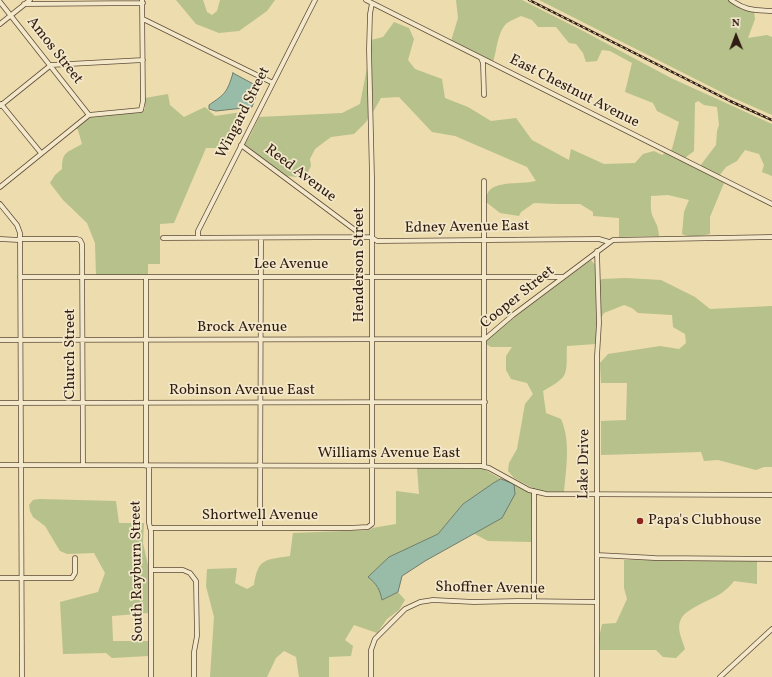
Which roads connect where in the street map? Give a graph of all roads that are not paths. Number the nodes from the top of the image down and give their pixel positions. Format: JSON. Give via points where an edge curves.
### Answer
{"nodes":[{"id":1,"x":30,"y":0,"type":"edge"},
{"id":2,"x":315,"y":0,"type":"edge"},
{"id":3,"x":366,"y":0,"type":"edge"},
{"id":4,"x":731,"y":0,"type":"edge"},
{"id":5,"x":0,"y":2,"type":"edge"},
{"id":6,"x":142,"y":2,"type":"edge"},
{"id":7,"x":372,"y":3,"type":"junction"},
{"id":8,"x":24,"y":4,"type":"junction"},
{"id":9,"x":772,"y":11,"type":"edge"},
{"id":10,"x":11,"y":15,"type":"junction"},
{"id":11,"x":143,"y":19,"type":"junction"},
{"id":12,"x":0,"y":24,"type":"edge"},
{"id":13,"x":481,"y":58,"type":"junction"},
{"id":14,"x":143,"y":60,"type":"junction"},
{"id":15,"x":51,"y":65,"type":"junction"},
{"id":16,"x":273,"y":83,"type":"junction"},
{"id":17,"x":484,"y":95,"type":"dead end"},
{"id":18,"x":1,"y":104,"type":"edge"},
{"id":19,"x":89,"y":115,"type":"junction"},
{"id":20,"x":242,"y":145,"type":"junction"},
{"id":21,"x":41,"y":153,"type":"junction"},
{"id":22,"x":484,"y":180,"type":"dead end"},
{"id":23,"x":0,"y":186,"type":"edge"},
{"id":24,"x":0,"y":204,"type":"edge"},
{"id":25,"x":772,"y":204,"type":"edge"},
{"id":26,"x":362,"y":237,"type":"junction"},
{"id":27,"x":372,"y":237,"type":"junction"},
{"id":28,"x":772,"y":237,"type":"edge"},
{"id":29,"x":163,"y":238,"type":"dead end"},
{"id":30,"x":198,"y":238,"type":"junction"},
{"id":31,"x":261,"y":238,"type":"junction"},
{"id":32,"x":0,"y":239,"type":"edge"},
{"id":33,"x":19,"y":240,"type":"junction"},
{"id":34,"x":483,"y":240,"type":"junction"},
{"id":35,"x":609,"y":242,"type":"junction"},
{"id":36,"x":597,"y":251,"type":"junction"},
{"id":37,"x":20,"y":277,"type":"junction"},
{"id":38,"x":83,"y":277,"type":"junction"},
{"id":39,"x":146,"y":277,"type":"junction"},
{"id":40,"x":261,"y":277,"type":"junction"},
{"id":41,"x":372,"y":277,"type":"junction"},
{"id":42,"x":484,"y":277,"type":"junction"},
{"id":43,"x":563,"y":277,"type":"junction"},
{"id":44,"x":485,"y":339,"type":"junction"},
{"id":45,"x":0,"y":340,"type":"edge"},
{"id":46,"x":20,"y":340,"type":"junction"},
{"id":47,"x":82,"y":340,"type":"junction"},
{"id":48,"x":146,"y":340,"type":"junction"},
{"id":49,"x":260,"y":340,"type":"junction"},
{"id":50,"x":372,"y":340,"type":"junction"},
{"id":51,"x":21,"y":402,"type":"junction"},
{"id":52,"x":372,"y":402,"type":"junction"},
{"id":53,"x":485,"y":402,"type":"junction"},
{"id":54,"x":0,"y":403,"type":"edge"},
{"id":55,"x":83,"y":403,"type":"junction"},
{"id":56,"x":145,"y":403,"type":"junction"},
{"id":57,"x":260,"y":403,"type":"junction"},
{"id":58,"x":0,"y":465,"type":"edge"},
{"id":59,"x":21,"y":465,"type":"junction"},
{"id":60,"x":83,"y":465,"type":"junction"},
{"id":61,"x":261,"y":465,"type":"junction"},
{"id":62,"x":147,"y":466,"type":"junction"},
{"id":63,"x":372,"y":466,"type":"junction"},
{"id":64,"x":484,"y":466,"type":"junction"},
{"id":65,"x":534,"y":491,"type":"junction"},
{"id":66,"x":597,"y":494,"type":"junction"},
{"id":67,"x":772,"y":495,"type":"edge"},
{"id":68,"x":370,"y":527,"type":"joint"},
{"id":69,"x":150,"y":528,"type":"junction"},
{"id":70,"x":260,"y":528,"type":"junction"},
{"id":71,"x":597,"y":556,"type":"junction"},
{"id":72,"x":75,"y":558,"type":"dead end"},
{"id":73,"x":772,"y":559,"type":"edge"},
{"id":74,"x":151,"y":570,"type":"junction"},
{"id":75,"x":0,"y":578,"type":"edge"},
{"id":76,"x":22,"y":578,"type":"junction"},
{"id":77,"x":534,"y":601,"type":"junction"},
{"id":78,"x":597,"y":602,"type":"junction"},
{"id":79,"x":772,"y":629,"type":"edge"},
{"id":80,"x":22,"y":677,"type":"edge"},
{"id":81,"x":151,"y":677,"type":"edge"},
{"id":82,"x":194,"y":677,"type":"edge"},
{"id":83,"x":371,"y":677,"type":"edge"},
{"id":84,"x":597,"y":677,"type":"edge"},
{"id":85,"x":720,"y":677,"type":"edge"}],
"edges":[{"from":1,"to":8,"type":"street"},
{"from":2,"to":16,"type":"street","name":"Wingard Street"},
{"from":3,"to":7,"type":"street","name":"East Chestnut Avenue"},
{"from":4,"to":9,"type":"street","via":[[746,9]]},
{"from":5,"to":10,"type":"street","name":"Amos Street"},
{"from":6,"to":8,"type":"street"},
{"from":6,"to":11,"type":"street"},
{"from":7,"to":13,"type":"street","name":"East Chestnut Avenue"},
{"from":7,"to":27,"type":"street","name":"Henderson Street","via":[[368,49],[372,136]]},
{"from":8,"to":10,"type":"street"},
{"from":10,"to":12,"type":"street"},
{"from":10,"to":15,"type":"street","name":"Amos Street"},
{"from":11,"to":14,"type":"street"},
{"from":11,"to":16,"type":"street"},
{"from":13,"to":17,"type":"street"},
{"from":13,"to":25,"type":"street","name":"East Chestnut Avenue"},
{"from":14,"to":15,"type":"street"},
{"from":14,"to":19,"type":"street","via":[[143,105],[139,110]]},
{"from":15,"to":18,"type":"street"},
{"from":15,"to":19,"type":"street","name":"Amos Street"},
{"from":16,"to":20,"type":"street","name":"Wingard Street"},
{"from":18,"to":21,"type":"street"},
{"from":19,"to":21,"type":"street"},
{"from":20,"to":26,"type":"street","name":"Reed Avenue"},
{"from":20,"to":30,"type":"street","name":"Wingard Street","via":[[198,231]]},
{"from":21,"to":23,"type":"street"},
{"from":22,"to":34,"type":"street"},
{"from":24,"to":33,"type":"street","via":[[17,224]]},
{"from":26,"to":27,"type":"street","name":"Edney Avenue East"},
{"from":26,"to":31,"type":"street","name":"Edney Avenue East"},
{"from":27,"to":34,"type":"street","name":"Edney Avenue East","via":[[376,241]]},
{"from":27,"to":41,"type":"street","name":"Henderson Street"},
{"from":28,"to":35,"type":"street","name":"Edney Avenue East","via":[[618,239]]},
{"from":29,"to":30,"type":"street","name":"Edney Avenue East"},
{"from":30,"to":31,"type":"street","name":"Edney Avenue East"},
{"from":31,"to":40,"type":"street"},
{"from":32,"to":33,"type":"street"},
{"from":33,"to":37,"type":"street"},
{"from":33,"to":38,"type":"street","name":"Church Street","via":[[77,239],[83,246]]},
{"from":34,"to":35,"type":"street","name":"Edney Avenue East","via":[[599,239]]},
{"from":34,"to":42,"type":"street"},
{"from":35,"to":36,"type":"street","name":"Cooper Street"},
{"from":36,"to":43,"type":"street","name":"Cooper Street"},
{"from":36,"to":66,"type":"street","name":"Lake Drive"},
{"from":37,"to":38,"type":"street","name":"Lee Avenue"},
{"from":37,"to":46,"type":"street"},
{"from":38,"to":39,"type":"street","name":"Lee Avenue"},
{"from":38,"to":47,"type":"street","name":"Church Street"},
{"from":39,"to":40,"type":"street","name":"Lee Avenue"},
{"from":39,"to":48,"type":"street","name":"South Rayburn Street"},
{"from":40,"to":41,"type":"street","name":"Lee Avenue"},
{"from":40,"to":49,"type":"street"},
{"from":41,"to":42,"type":"street","name":"Lee Avenue"},
{"from":41,"to":50,"type":"street","name":"Henderson Street"},
{"from":42,"to":43,"type":"street","name":"Lee Avenue"},
{"from":42,"to":44,"type":"street"},
{"from":43,"to":44,"type":"street","name":"Cooper Street"},
{"from":44,"to":50,"type":"street","name":"Brock Avenue"},
{"from":44,"to":53,"type":"street","name":"Cooper Street"},
{"from":45,"to":46,"type":"street","name":"Brock Avenue"},
{"from":46,"to":47,"type":"street","name":"Brock Avenue"},
{"from":46,"to":51,"type":"street"},
{"from":47,"to":48,"type":"street","name":"Brock Avenue"},
{"from":47,"to":55,"type":"street","name":"Church Street"},
{"from":48,"to":49,"type":"street","name":"Brock Avenue"},
{"from":48,"to":56,"type":"street","name":"South Rayburn Street"},
{"from":49,"to":50,"type":"street","name":"Brock Avenue"},
{"from":49,"to":57,"type":"street"},
{"from":50,"to":52,"type":"street","name":"Henderson Street"},
{"from":51,"to":54,"type":"street","name":"Robinson Avenue East"},
{"from":51,"to":55,"type":"street","name":"Robinson Avenue East"},
{"from":51,"to":59,"type":"street"},
{"from":52,"to":53,"type":"street","name":"Robinson Avenue East"},
{"from":52,"to":57,"type":"street","name":"Robinson Avenue East"},
{"from":52,"to":63,"type":"street","name":"Henderson Street"},
{"from":53,"to":64,"type":"street","name":"Cooper Street"},
{"from":55,"to":56,"type":"street","name":"Robinson Avenue East"},
{"from":55,"to":60,"type":"street","name":"Church Street"},
{"from":56,"to":57,"type":"street","name":"Robinson Avenue East"},
{"from":56,"to":62,"type":"street","name":"South Rayburn Street"},
{"from":57,"to":61,"type":"street"},
{"from":58,"to":59,"type":"street","name":"Williams Avenue East"},
{"from":59,"to":60,"type":"street","name":"Williams Avenue East"},
{"from":59,"to":76,"type":"street"},
{"from":60,"to":62,"type":"street","name":"Williams Avenue East"},
{"from":61,"to":62,"type":"street","name":"Williams Avenue East"},
{"from":61,"to":63,"type":"street","name":"Williams Avenue East"},
{"from":61,"to":70,"type":"street"},
{"from":62,"to":69,"type":"street","name":"South Rayburn Street"},
{"from":63,"to":64,"type":"street","name":"Williams Avenue East"},
{"from":63,"to":68,"type":"street","name":"Henderson Street"},
{"from":64,"to":65,"type":"street","name":"Williams Avenue East"},
{"from":65,"to":66,"type":"street","name":"Williams Avenue East","via":[[551,495]]},
{"from":65,"to":77,"type":"street"},
{"from":66,"to":67,"type":"street","name":"Williams Avenue East"},
{"from":66,"to":71,"type":"street","name":"Lake Drive"},
{"from":68,"to":70,"type":"street","name":"Shortwell Avenue"},
{"from":69,"to":70,"type":"street","name":"Shortwell Avenue"},
{"from":69,"to":74,"type":"street","name":"South Rayburn Street"},
{"from":71,"to":73,"type":"street"},
{"from":71,"to":78,"type":"street","name":"Lake Drive"},
{"from":72,"to":76,"type":"street","via":[[75,573],[72,578]]},
{"from":74,"to":81,"type":"street","name":"South Rayburn Street"},
{"from":74,"to":82,"type":"street","via":[[183,570],[190,573],[196,581],[197,636]]},
{"from":75,"to":76,"type":"street"},
{"from":76,"to":80,"type":"street"},
{"from":77,"to":78,"type":"street","name":"Shoffner Avenue"},
{"from":77,"to":83,"type":"street","name":"Shoffner Avenue","via":[[420,602],[405,609],[376,637],[371,650]]},
{"from":78,"to":84,"type":"street","name":"Lake Drive"},
{"from":79,"to":85,"type":"street"}]}
